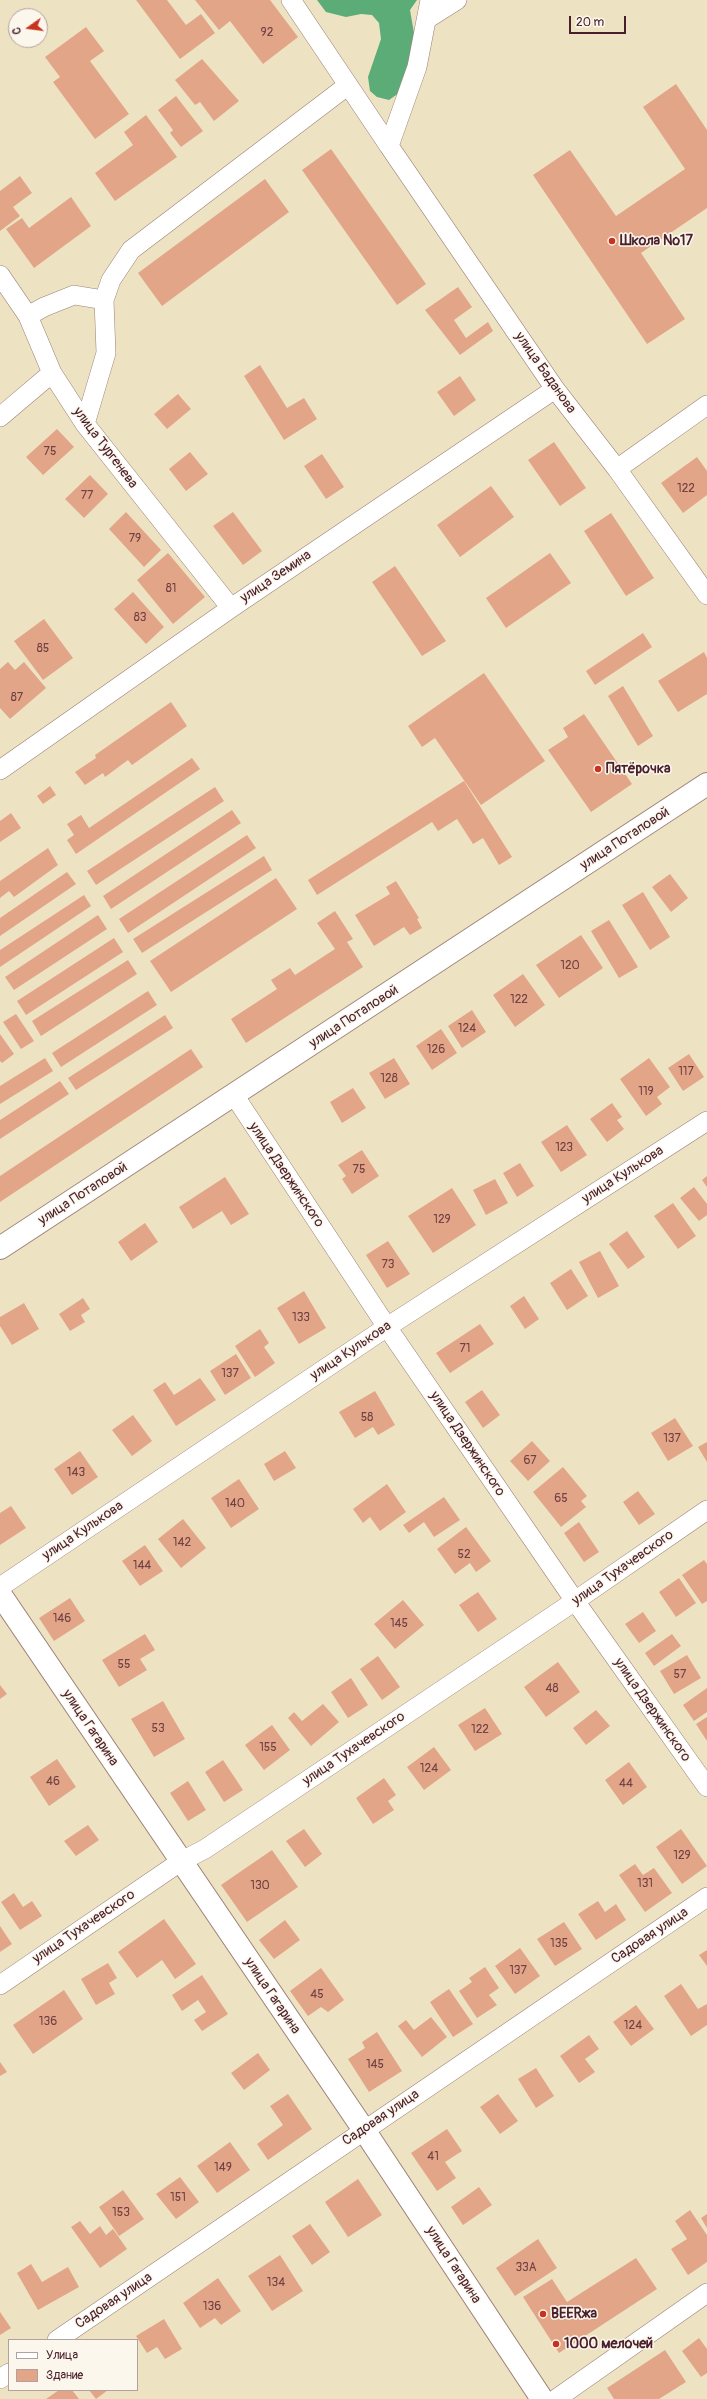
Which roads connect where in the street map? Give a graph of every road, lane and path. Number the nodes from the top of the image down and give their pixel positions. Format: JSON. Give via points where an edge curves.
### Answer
{"nodes":[{"id":1,"x":291,"y":0,"type":"edge"},
{"id":2,"x":430,"y":0,"type":"edge"},
{"id":3,"x":457,"y":0,"type":"edge"},
{"id":4,"x":427,"y":19,"type":"junction"},
{"id":5,"x":347,"y":86,"type":"junction"},
{"id":6,"x":389,"y":146,"type":"junction"},
{"id":7,"x":0,"y":275,"type":"edge"},
{"id":8,"x":104,"y":300,"type":"junction"},
{"id":9,"x":28,"y":316,"type":"junction"},
{"id":10,"x":52,"y":373,"type":"junction"},
{"id":11,"x":555,"y":388,"type":"junction"},
{"id":12,"x":707,"y":405,"type":"edge"},
{"id":13,"x":0,"y":418,"type":"edge"},
{"id":14,"x":85,"y":424,"type":"junction"},
{"id":15,"x":617,"y":469,"type":"junction"},
{"id":16,"x":707,"y":596,"type":"edge"},
{"id":17,"x":231,"y":608,"type":"junction"},
{"id":18,"x":0,"y":770,"type":"edge"},
{"id":19,"x":707,"y":784,"type":"edge"},
{"id":20,"x":234,"y":1095,"type":"junction"},
{"id":21,"x":707,"y":1121,"type":"edge"},
{"id":22,"x":0,"y":1248,"type":"edge"},
{"id":23,"x":387,"y":1327,"type":"junction"},
{"id":24,"x":707,"y":1510,"type":"edge"},
{"id":25,"x":0,"y":1587,"type":"edge"},
{"id":26,"x":0,"y":1594,"type":"edge"},
{"id":27,"x":575,"y":1601,"type":"junction"},
{"id":28,"x":707,"y":1787,"type":"edge"},
{"id":29,"x":180,"y":1862,"type":"junction"},
{"id":30,"x":707,"y":1897,"type":"edge"},
{"id":31,"x":0,"y":1985,"type":"edge"},
{"id":32,"x":364,"y":2130,"type":"junction"},
{"id":33,"x":707,"y":2293,"type":"edge"},
{"id":34,"x":57,"y":2339,"type":"edge"},
{"id":35,"x":8,"y":2373,"type":"edge"},
{"id":36,"x":0,"y":2379,"type":"edge"},
{"id":37,"x":542,"y":2399,"type":"edge"},
{"id":38,"x":556,"y":2399,"type":"edge"}],
"edges":[{"from":1,"to":5,"type":"street","name":"улица Баданова"},
{"from":2,"to":4,"type":"street"},
{"from":3,"to":4,"type":"street"},
{"from":4,"to":6,"type":"street","via":[[417,67]]},
{"from":5,"to":6,"type":"street","name":"улица Баданова"},
{"from":5,"to":8,"type":"street","via":[[132,250],[111,280]]},
{"from":6,"to":11,"type":"street","name":"улица Баданова"},
{"from":7,"to":9,"type":"street","name":"улица Тургенева"},
{"from":8,"to":9,"type":"street","via":[[74,295]]},
{"from":8,"to":14,"type":"street","via":[[106,353]]},
{"from":9,"to":10,"type":"street","name":"улица Тургенева"},
{"from":10,"to":13,"type":"street"},
{"from":10,"to":14,"type":"street","name":"улица Тургенева"},
{"from":11,"to":15,"type":"street","name":"улица Баданова"},
{"from":11,"to":17,"type":"street","name":"улица Земина"},
{"from":12,"to":15,"type":"street"},
{"from":14,"to":17,"type":"street","name":"улица Тургенева"},
{"from":15,"to":16,"type":"street","name":"улица Баданова"},
{"from":17,"to":18,"type":"street","name":"улица Земина"},
{"from":19,"to":20,"type":"main road","name":"улица Потаповой"},
{"from":20,"to":22,"type":"main road","name":"улица Потаповой"},
{"from":20,"to":23,"type":"street","name":"улица Дзержинского"},
{"from":21,"to":23,"type":"street","name":"улица Кулькова"},
{"from":23,"to":25,"type":"street","name":"улица Кулькова"},
{"from":23,"to":27,"type":"street","name":"улица Дзержинского"},
{"from":24,"to":27,"type":"street","name":"улица Тухачевского"},
{"from":26,"to":29,"type":"main road","name":"улица Гагарина"},
{"from":27,"to":28,"type":"street","name":"улица Дзержинского"},
{"from":27,"to":29,"type":"street","name":"улица Тухачевского","via":[[205,1849]]},
{"from":29,"to":31,"type":"street","name":"улица Тухачевского"},
{"from":29,"to":32,"type":"main road","name":"улица Гагарина"},
{"from":30,"to":32,"type":"street","name":"Садовая улица"},
{"from":32,"to":34,"type":"street","name":"Садовая улица"},
{"from":32,"to":37,"type":"main road","name":"улица Гагарина"},
{"from":33,"to":38,"type":"street"},
{"from":35,"to":36,"type":"street"}]}
